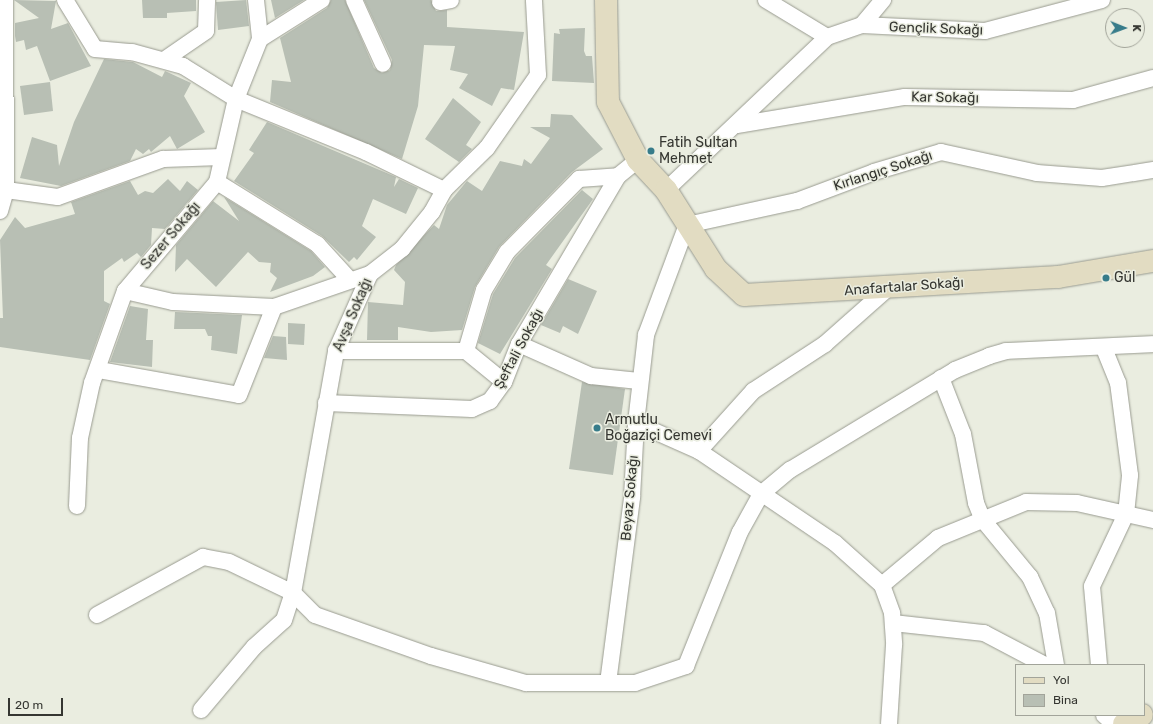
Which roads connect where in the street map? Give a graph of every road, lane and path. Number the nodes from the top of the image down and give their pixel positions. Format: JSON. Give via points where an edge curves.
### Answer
{"nodes":[{"id":1,"x":5,"y":0,"type":"edge"},
{"id":2,"x":65,"y":0,"type":"edge"},
{"id":3,"x":207,"y":0,"type":"edge"},
{"id":4,"x":256,"y":0,"type":"edge"},
{"id":5,"x":322,"y":0,"type":"edge"},
{"id":6,"x":354,"y":0,"type":"edge"},
{"id":7,"x":534,"y":0,"type":"edge"},
{"id":8,"x":606,"y":0,"type":"edge"},
{"id":9,"x":766,"y":0,"type":"edge"},
{"id":10,"x":883,"y":0,"type":"edge"},
{"id":11,"x":1102,"y":0,"type":"edge"},
{"id":12,"x":862,"y":25,"type":"junction"},
{"id":13,"x":826,"y":37,"type":"junction"},
{"id":14,"x":260,"y":39,"type":"junction"},
{"id":15,"x":164,"y":60,"type":"junction"},
{"id":16,"x":383,"y":64,"type":"dead end"},
{"id":17,"x":1153,"y":78,"type":"edge"},
{"id":18,"x":236,"y":99,"type":"junction"},
{"id":19,"x":737,"y":125,"type":"junction"},
{"id":20,"x":222,"y":157,"type":"junction"},
{"id":21,"x":638,"y":160,"type":"junction"},
{"id":22,"x":1153,"y":170,"type":"edge"},
{"id":23,"x":618,"y":176,"type":"junction"},
{"id":24,"x":217,"y":182,"type":"junction"},
{"id":25,"x":6,"y":190,"type":"junction"},
{"id":26,"x":444,"y":190,"type":"junction"},
{"id":27,"x":666,"y":190,"type":"junction"},
{"id":28,"x":0,"y":211,"type":"edge"},
{"id":29,"x":687,"y":225,"type":"junction"},
{"id":30,"x":1153,"y":261,"type":"edge"},
{"id":31,"x":370,"y":274,"type":"junction"},
{"id":32,"x":349,"y":279,"type":"junction"},
{"id":33,"x":888,"y":288,"type":"junction"},
{"id":34,"x":125,"y":291,"type":"junction"},
{"id":35,"x":274,"y":307,"type":"junction"},
{"id":36,"x":519,"y":344,"type":"junction"},
{"id":37,"x":1153,"y":344,"type":"edge"},
{"id":38,"x":1104,"y":349,"type":"junction"},
{"id":39,"x":336,"y":351,"type":"junction"},
{"id":40,"x":466,"y":351,"type":"junction"},
{"id":41,"x":99,"y":370,"type":"junction"},
{"id":42,"x":941,"y":378,"type":"junction"},
{"id":43,"x":639,"y":381,"type":"junction"},
{"id":44,"x":504,"y":382,"type":"junction"},
{"id":45,"x":326,"y":403,"type":"junction"},
{"id":46,"x":636,"y":423,"type":"junction"},
{"id":47,"x":699,"y":451,"type":"junction"},
{"id":48,"x":761,"y":494,"type":"junction"},
{"id":49,"x":77,"y":506,"type":"dead end"},
{"id":50,"x":1126,"y":514,"type":"junction"},
{"id":51,"x":983,"y":520,"type":"junction"},
{"id":52,"x":1153,"y":520,"type":"edge"},
{"id":53,"x":882,"y":585,"type":"junction"},
{"id":54,"x":293,"y":593,"type":"junction"},
{"id":55,"x":97,"y":615,"type":"dead end"},
{"id":56,"x":893,"y":623,"type":"junction"},
{"id":57,"x":1043,"y":664,"type":"edge"},
{"id":58,"x":1056,"y":664,"type":"edge"},
{"id":59,"x":1099,"y":664,"type":"edge"},
{"id":60,"x":608,"y":683,"type":"junction"},
{"id":61,"x":201,"y":710,"type":"dead end"},
{"id":62,"x":1105,"y":716,"type":"edge"},
{"id":63,"x":1139,"y":716,"type":"edge"},
{"id":64,"x":889,"y":724,"type":"edge"},
{"id":65,"x":1115,"y":724,"type":"edge"},
{"id":66,"x":1124,"y":724,"type":"edge"}],
"edges":[{"from":1,"to":25,"type":"street"},
{"from":2,"to":15,"type":"street","via":[[95,49],[132,52]]},
{"from":3,"to":15,"type":"street","via":[[206,30]]},
{"from":4,"to":14,"type":"street"},
{"from":5,"to":14,"type":"street"},
{"from":6,"to":16,"type":"street"},
{"from":7,"to":26,"type":"street","name":"Avşa Sokağı","via":[[538,75],[487,148]]},
{"from":8,"to":21,"type":"main road","name":"Anafartalar Sokağı","via":[[608,102]]},
{"from":9,"to":13,"type":"street"},
{"from":10,"to":12,"type":"street"},
{"from":11,"to":12,"type":"street","name":"Gençlik Sokağı","via":[[985,31]]},
{"from":12,"to":13,"type":"street"},
{"from":13,"to":19,"type":"street"},
{"from":14,"to":18,"type":"street","name":"Sezer Sokağı"},
{"from":15,"to":18,"type":"street","via":[[183,66]]},
{"from":17,"to":19,"type":"street","name":"Kar Sokağı","via":[[1072,100],[905,98]]},
{"from":18,"to":20,"type":"street","name":"Sezer Sokağı"},
{"from":18,"to":26,"type":"street","via":[[366,152]]},
{"from":19,"to":27,"type":"street"},
{"from":20,"to":24,"type":"street","name":"Sezer Sokağı"},
{"from":20,"to":25,"type":"street","via":[[163,159],[58,197]]},
{"from":21,"to":23,"type":"street","name":"Şeftali Sokağı"},
{"from":21,"to":27,"type":"main road","name":"Anafartalar Sokağı"},
{"from":22,"to":29,"type":"street","name":"Kırlangıç Sokağı","via":[[1102,178],[1037,173],[941,152],[874,172],[797,201]]},
{"from":23,"to":36,"type":"street","name":"Şeftali Sokağı"},
{"from":23,"to":40,"type":"street","via":[[579,179],[507,252],[484,290]]},
{"from":24,"to":32,"type":"street","via":[[317,244]]},
{"from":24,"to":34,"type":"street","name":"Sezer Sokağı"},
{"from":25,"to":28,"type":"street"},
{"from":26,"to":31,"type":"street","name":"Avşa Sokağı","via":[[432,212],[402,249]]},
{"from":27,"to":29,"type":"main road","name":"Anafartalar Sokağı"},
{"from":29,"to":33,"type":"main road","name":"Anafartalar Sokağı","via":[[716,269],[744,295]]},
{"from":29,"to":43,"type":"street","name":"Beyaz Sokağı","via":[[646,335]]},
{"from":30,"to":33,"type":"main road","name":"Anafartalar Sokağı","via":[[1058,277]]},
{"from":31,"to":32,"type":"street"},
{"from":31,"to":39,"type":"street","name":"Avşa Sokağı"},
{"from":32,"to":35,"type":"street"},
{"from":33,"to":47,"type":"street","via":[[825,344],[753,391]]},
{"from":34,"to":35,"type":"street","via":[[173,302]]},
{"from":34,"to":41,"type":"street","name":"Sezer Sokağı"},
{"from":35,"to":41,"type":"street","via":[[239,395]]},
{"from":36,"to":43,"type":"street","via":[[591,376]]},
{"from":36,"to":44,"type":"street","name":"Şeftali Sokağı"},
{"from":37,"to":38,"type":"street"},
{"from":38,"to":42,"type":"street","via":[[1006,351]]},
{"from":38,"to":50,"type":"street","via":[[1118,383],[1130,475]]},
{"from":39,"to":40,"type":"street"},
{"from":39,"to":45,"type":"street","name":"Avşa Sokağı"},
{"from":40,"to":44,"type":"street"},
{"from":41,"to":49,"type":"street","name":"Sezer Sokağı","via":[[80,438]]},
{"from":42,"to":48,"type":"street","via":[[790,470]]},
{"from":42,"to":51,"type":"street","via":[[963,434],[976,503]]},
{"from":43,"to":46,"type":"street","name":"Beyaz Sokağı"},
{"from":44,"to":45,"type":"street","name":"Şeftali Sokağı","via":[[490,401],[472,409]]},
{"from":45,"to":54,"type":"street","name":"Avşa Sokağı"},
{"from":46,"to":47,"type":"street"},
{"from":46,"to":60,"type":"street","name":"Beyaz Sokağı","via":[[632,497]]},
{"from":47,"to":48,"type":"street"},
{"from":48,"to":53,"type":"street","via":[[835,543]]},
{"from":48,"to":60,"type":"street","via":[[740,532],[686,666],[635,683]]},
{"from":50,"to":51,"type":"street","via":[[1077,503],[1026,502]]},
{"from":50,"to":52,"type":"street"},
{"from":50,"to":59,"type":"street","via":[[1092,586]]},
{"from":51,"to":53,"type":"street","via":[[938,538]]},
{"from":51,"to":58,"type":"street","via":[[1030,577],[1047,613]]},
{"from":53,"to":56,"type":"street"},
{"from":54,"to":55,"type":"street","via":[[229,562],[203,557]]},
{"from":54,"to":60,"type":"street","via":[[315,615],[430,656],[526,683]]},
{"from":54,"to":61,"type":"street","name":"Avşa Sokağı","via":[[284,620],[254,647]]},
{"from":56,"to":57,"type":"street","via":[[984,633]]},
{"from":56,"to":64,"type":"street"},
{"from":62,"to":65,"type":"street"},
{"from":63,"to":66,"type":"main road"}]}
